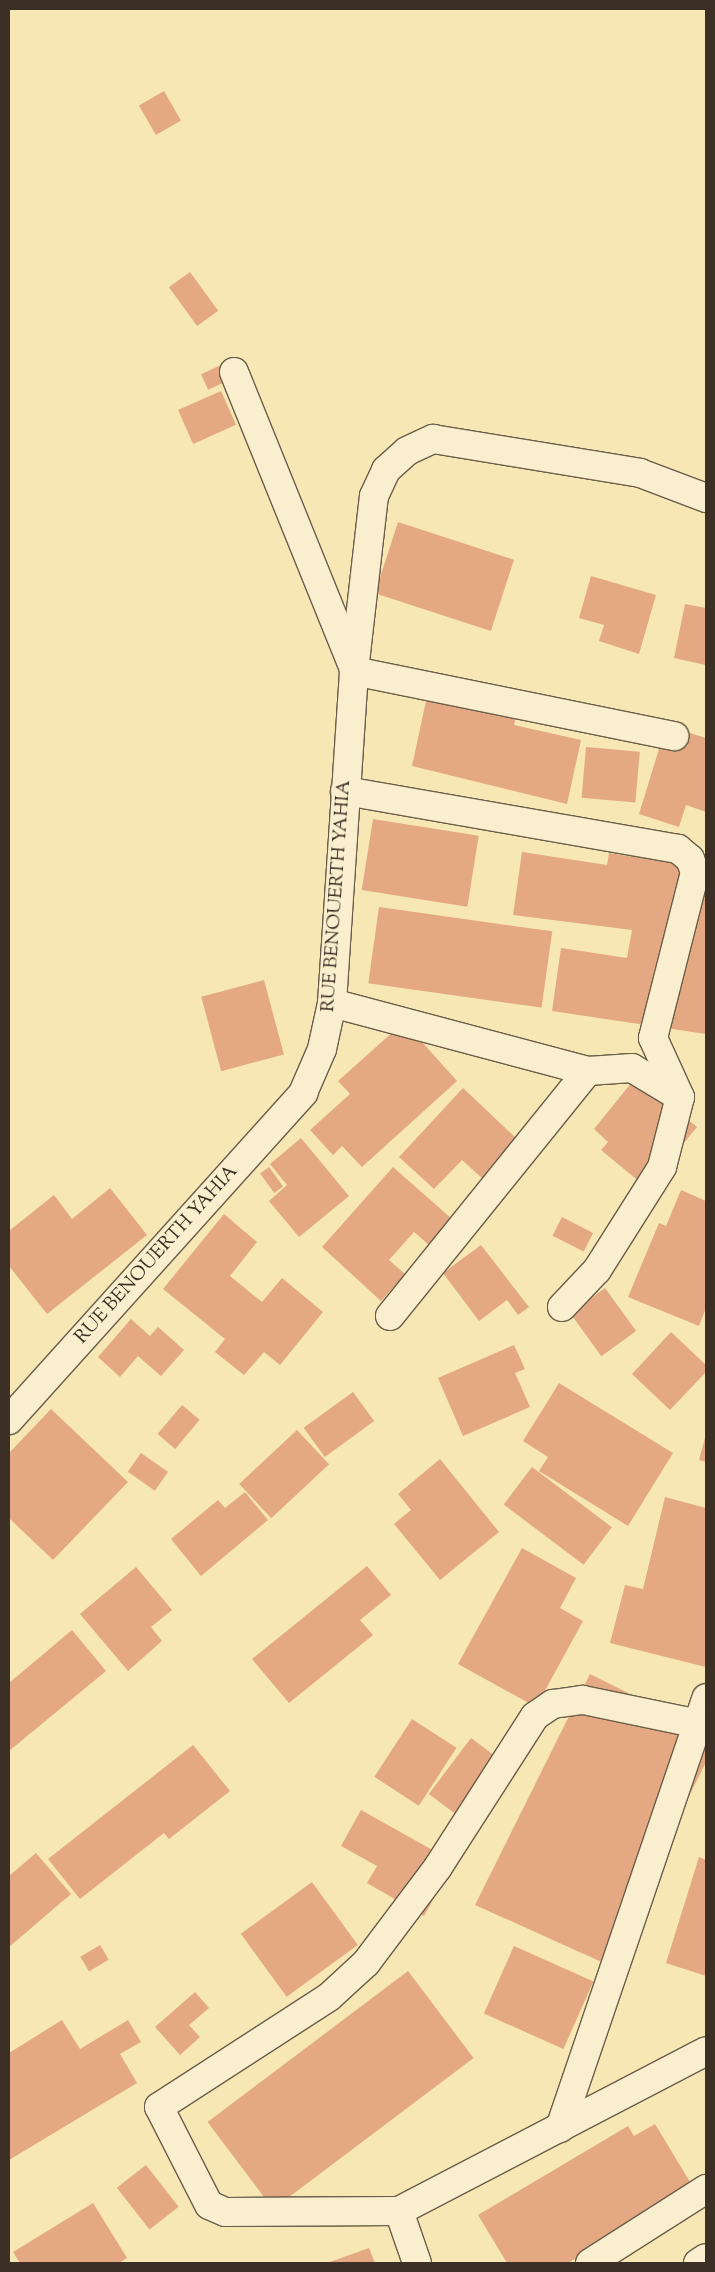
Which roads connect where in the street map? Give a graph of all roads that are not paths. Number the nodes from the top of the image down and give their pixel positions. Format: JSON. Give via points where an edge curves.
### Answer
{"nodes":[{"id":1,"x":234,"y":372,"type":"dead end"},
{"id":2,"x":706,"y":498,"type":"edge"},
{"id":3,"x":354,"y":671,"type":"junction"},
{"id":4,"x":674,"y":736,"type":"dead end"},
{"id":5,"x":345,"y":791,"type":"junction"},
{"id":6,"x":332,"y":1003,"type":"junction"},
{"id":7,"x":588,"y":1070,"type":"junction"},
{"id":8,"x":680,"y":1096,"type":"junction"},
{"id":9,"x":562,"y":1307,"type":"dead end"},
{"id":10,"x":390,"y":1316,"type":"dead end"},
{"id":11,"x":9,"y":1420,"type":"edge"},
{"id":12,"x":706,"y":1698,"type":"edge"},
{"id":13,"x":699,"y":1724,"type":"junction"},
{"id":14,"x":706,"y":2051,"type":"edge"},
{"id":15,"x":560,"y":2128,"type":"junction"},
{"id":16,"x":706,"y":2189,"type":"edge"},
{"id":17,"x":399,"y":2211,"type":"junction"},
{"id":18,"x":706,"y":2258,"type":"edge"},
{"id":19,"x":417,"y":2263,"type":"edge"},
{"id":20,"x":590,"y":2263,"type":"edge"},
{"id":21,"x":698,"y":2263,"type":"edge"}],
"edges":[{"from":1,"to":3,"type":"street"},
{"from":2,"to":3,"type":"street","name":"RUE BENOUERTH YAHIA","via":[[640,473],[432,439],[407,451],[386,470],[374,496]]},
{"from":3,"to":4,"type":"street"},
{"from":3,"to":5,"type":"street","name":"RUE BENOUERTH YAHIA"},
{"from":5,"to":6,"type":"street","name":"RUE BENOUERTH YAHIA"},
{"from":5,"to":8,"type":"street","via":[[678,849],[690,859],[695,872],[653,1038]]},
{"from":6,"to":7,"type":"street"},
{"from":6,"to":11,"type":"street","name":"RUE BENOUERTH YAHIA","via":[[322,1049],[303,1093]]},
{"from":7,"to":8,"type":"street","via":[[632,1068]]},
{"from":7,"to":10,"type":"street"},
{"from":8,"to":9,"type":"street","via":[[662,1167],[597,1270]]},
{"from":12,"to":13,"type":"street"},
{"from":13,"to":15,"type":"street"},
{"from":13,"to":17,"type":"street","via":[[582,1700],[553,1704],[535,1716],[433,1874],[366,1963],[329,1997],[159,2107],[210,2205],[225,2212]]},
{"from":14,"to":15,"type":"street"},
{"from":15,"to":17,"type":"street"},
{"from":16,"to":20,"type":"street"},
{"from":17,"to":19,"type":"street"},
{"from":18,"to":21,"type":"street"}]}
